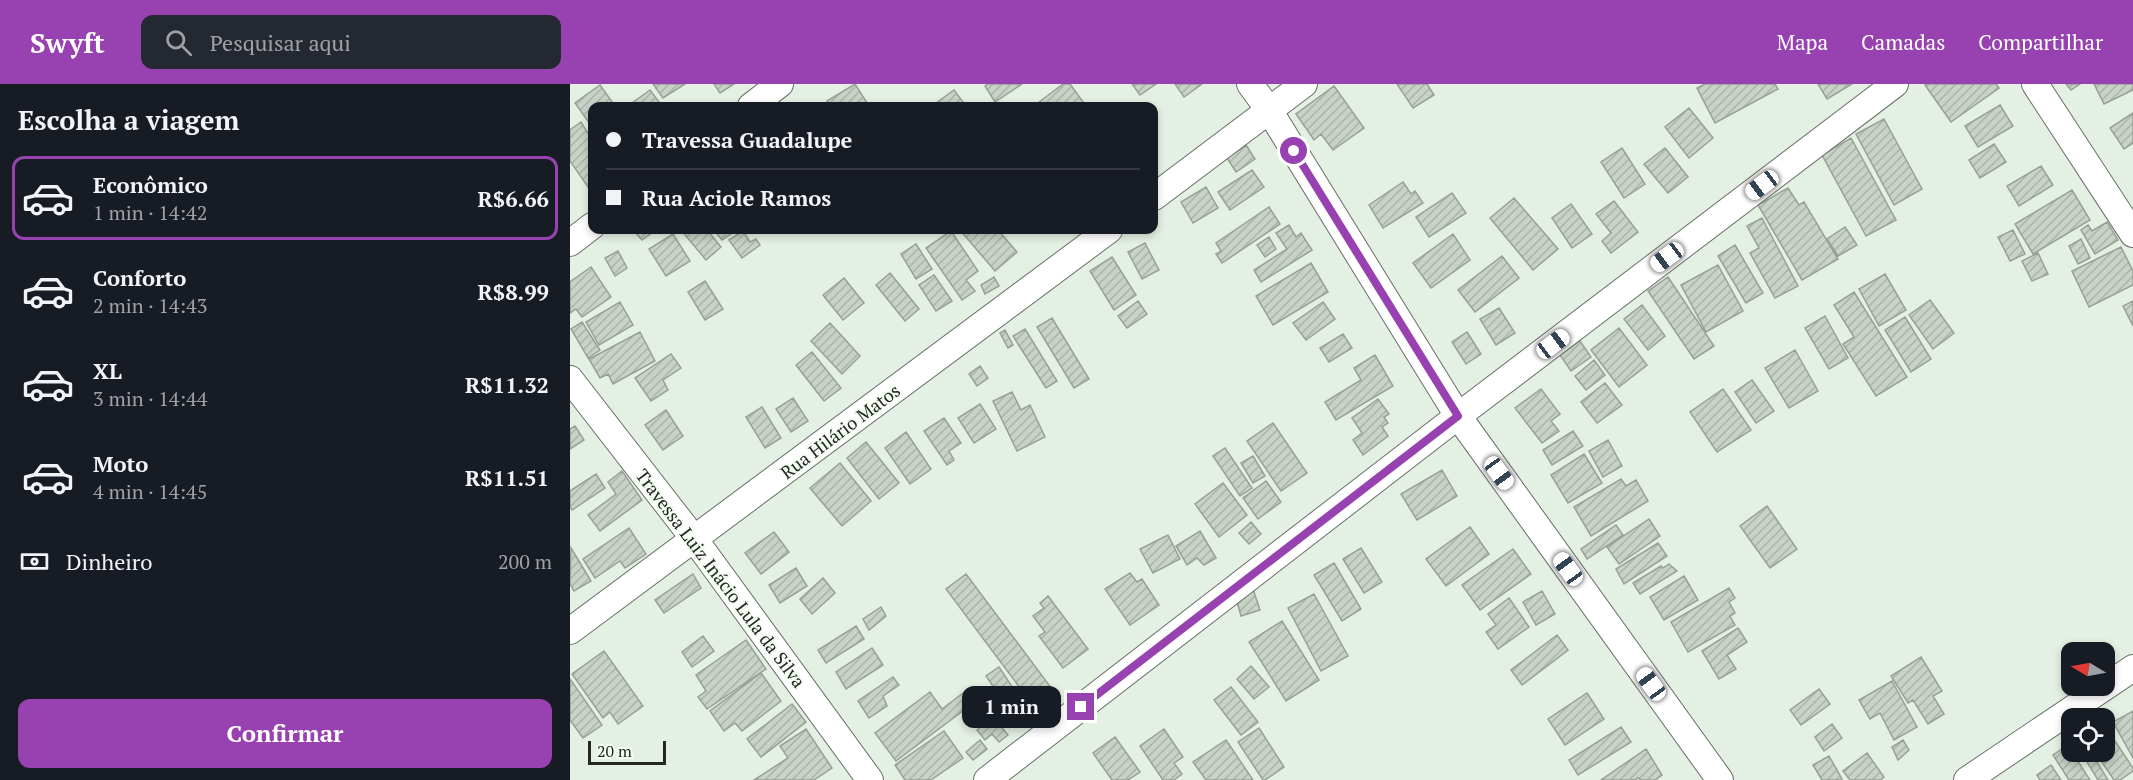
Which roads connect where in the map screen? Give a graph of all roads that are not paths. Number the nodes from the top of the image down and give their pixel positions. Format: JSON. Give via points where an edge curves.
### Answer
{"nodes":[{"id":1,"x":780,"y":84,"type":"edge"},
{"id":2,"x":1250,"y":84,"type":"edge"},
{"id":3,"x":1304,"y":84,"type":"edge"},
{"id":4,"x":1895,"y":84,"type":"edge"},
{"id":5,"x":2035,"y":84,"type":"edge"},
{"id":6,"x":755,"y":102,"type":"edge"},
{"id":7,"x":1269,"y":110,"type":"junction"},
{"id":8,"x":1158,"y":193,"type":"edge"},
{"id":9,"x":588,"y":229,"type":"edge"},
{"id":10,"x":1104,"y":234,"type":"edge"},
{"id":11,"x":2133,"y":234,"type":"edge"},
{"id":12,"x":570,"y":243,"type":"edge"},
{"id":13,"x":570,"y":379,"type":"edge"},
{"id":14,"x":1458,"y":416,"type":"junction"},
{"id":15,"x":695,"y":540,"type":"junction"},
{"id":16,"x":570,"y":631,"type":"edge"},
{"id":17,"x":2133,"y":668,"type":"edge"},
{"id":18,"x":870,"y":780,"type":"edge"},
{"id":19,"x":987,"y":780,"type":"edge"},
{"id":20,"x":1720,"y":780,"type":"edge"},
{"id":21,"x":1967,"y":780,"type":"edge"}],
"edges":[{"from":1,"to":6,"type":"street"},
{"from":2,"to":7,"type":"street"},
{"from":3,"to":7,"type":"street"},
{"from":4,"to":14,"type":"street"},
{"from":5,"to":11,"type":"street"},
{"from":7,"to":8,"type":"street"},
{"from":7,"to":14,"type":"street"},
{"from":9,"to":12,"type":"street"},
{"from":10,"to":15,"type":"street","name":"Rua Hilário Matos"},
{"from":13,"to":15,"type":"street","name":"Travessa Luiz Inácio Lula da Silva"},
{"from":14,"to":19,"type":"street"},
{"from":14,"to":20,"type":"street"},
{"from":15,"to":16,"type":"street","name":"Rua Hilário Matos"},
{"from":15,"to":18,"type":"street","name":"Travessa Luiz Inácio Lula da Silva"},
{"from":17,"to":21,"type":"street"}]}
